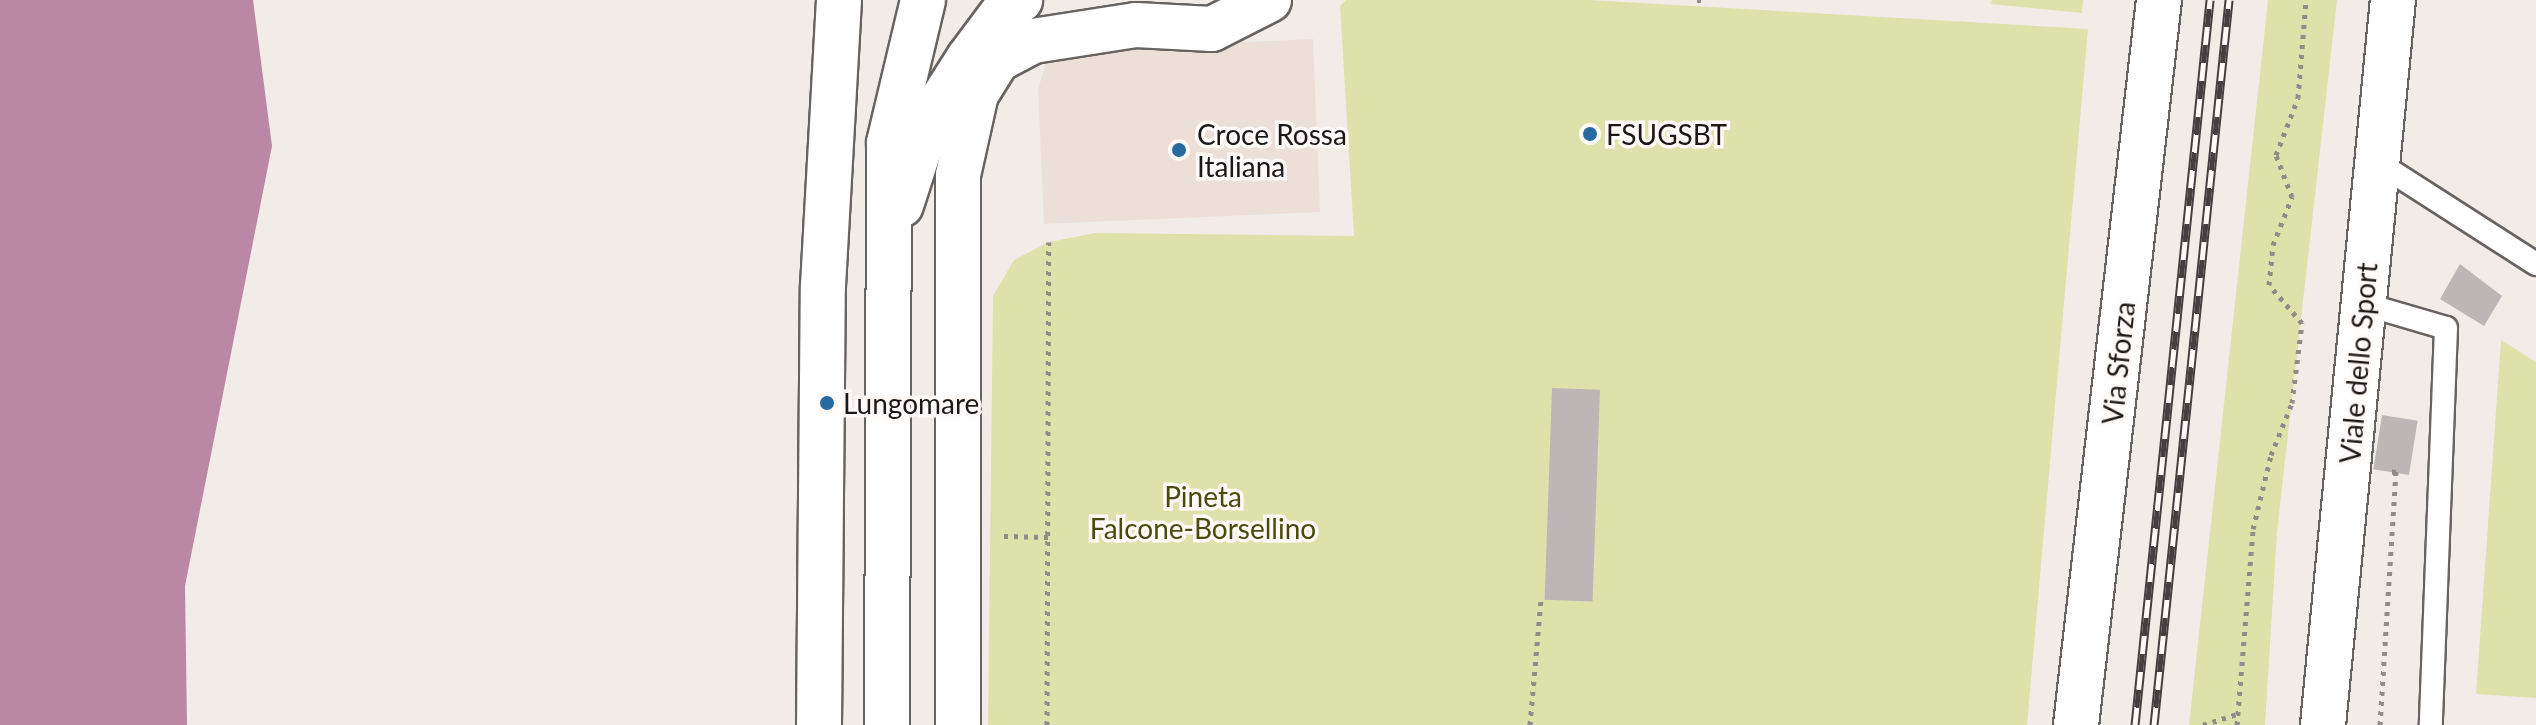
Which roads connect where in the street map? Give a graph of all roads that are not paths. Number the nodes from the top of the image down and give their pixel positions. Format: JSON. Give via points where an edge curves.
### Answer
{"nodes":[{"id":1,"x":839,"y":0,"type":"edge"},
{"id":2,"x":923,"y":0,"type":"edge"},
{"id":3,"x":1020,"y":0,"type":"edge"},
{"id":4,"x":1269,"y":0,"type":"edge"},
{"id":5,"x":2159,"y":0,"type":"edge"},
{"id":6,"x":2393,"y":0,"type":"edge"},
{"id":7,"x":2377,"y":162,"type":"junction"},
{"id":8,"x":889,"y":245,"type":"junction"},
{"id":9,"x":2536,"y":264,"type":"edge"},
{"id":10,"x":2364,"y":304,"type":"junction"},
{"id":11,"x":819,"y":725,"type":"edge"},
{"id":12,"x":887,"y":725,"type":"edge"},
{"id":13,"x":958,"y":725,"type":"edge"},
{"id":14,"x":2076,"y":725,"type":"edge"},
{"id":15,"x":2323,"y":725,"type":"edge"},
{"id":16,"x":2431,"y":725,"type":"edge"}],
"edges":[{"from":1,"to":11,"type":"street","via":[[823,286]]},
{"from":2,"to":8,"type":"street","via":[[889,143]]},
{"from":3,"to":8,"type":"street","via":[[1007,7],[928,122]]},
{"from":4,"to":13,"type":"street","via":[[1212,29],[1136,25],[1033,41],[997,60],[976,94],[958,175]]},
{"from":5,"to":14,"type":"street","name":"Via Sforza"},
{"from":6,"to":7,"type":"street","name":"Viale dello Sport"},
{"from":7,"to":9,"type":"lane"},
{"from":7,"to":10,"type":"street","name":"Viale dello Sport"},
{"from":8,"to":12,"type":"street"},
{"from":10,"to":15,"type":"street","name":"Viale dello Sport"},
{"from":10,"to":16,"type":"lane","via":[[2446,328]]}]}
